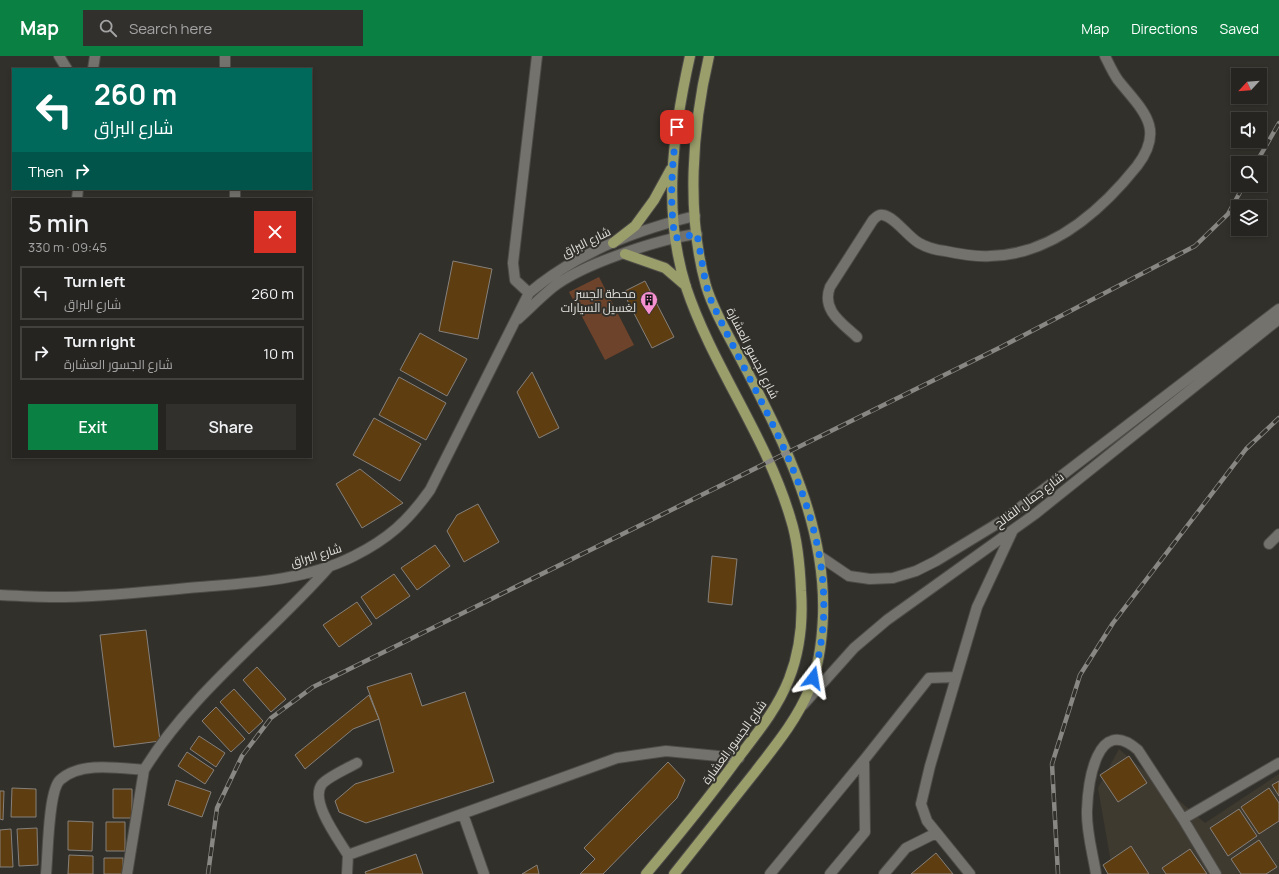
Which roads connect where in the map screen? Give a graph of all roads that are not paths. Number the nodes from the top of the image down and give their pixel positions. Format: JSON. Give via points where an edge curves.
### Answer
{"nodes":[{"id":1,"x":59,"y":56,"type":"edge"},
{"id":2,"x":95,"y":56,"type":"edge"},
{"id":3,"x":225,"y":56,"type":"edge"},
{"id":4,"x":537,"y":56,"type":"edge"},
{"id":5,"x":690,"y":56,"type":"edge"},
{"id":6,"x":709,"y":56,"type":"edge"},
{"id":7,"x":1105,"y":56,"type":"edge"},
{"id":8,"x":66,"y":68,"type":"edge"},
{"id":9,"x":93,"y":68,"type":"edge"},
{"id":10,"x":225,"y":68,"type":"edge"},
{"id":11,"x":672,"y":167,"type":"junction"},
{"id":12,"x":695,"y":216,"type":"junction"},
{"id":13,"x":673,"y":222,"type":"junction"},
{"id":14,"x":697,"y":234,"type":"junction"},
{"id":15,"x":675,"y":238,"type":"junction"},
{"id":16,"x":613,"y":243,"type":"junction"},
{"id":17,"x":625,"y":254,"type":"junction"},
{"id":18,"x":686,"y":286,"type":"junction"},
{"id":19,"x":529,"y":293,"type":"junction"},
{"id":20,"x":1279,"y":309,"type":"edge"},
{"id":21,"x":1279,"y":319,"type":"edge"},
{"id":22,"x":512,"y":325,"type":"junction"},
{"id":23,"x":857,"y":337,"type":"dead end"},
{"id":24,"x":1013,"y":530,"type":"junction"},
{"id":25,"x":1279,"y":534,"type":"edge"},
{"id":26,"x":1269,"y":544,"type":"dead end"},
{"id":27,"x":821,"y":557,"type":"junction"},
{"id":28,"x":329,"y":567,"type":"junction"},
{"id":29,"x":0,"y":595,"type":"edge"},
{"id":30,"x":956,"y":677,"type":"junction"},
{"id":31,"x":800,"y":708,"type":"junction"},
{"id":32,"x":739,"y":758,"type":"junction"},
{"id":33,"x":864,"y":760,"type":"junction"},
{"id":34,"x":357,"y":763,"type":"dead end"},
{"id":35,"x":1279,"y":763,"type":"edge"},
{"id":36,"x":144,"y":770,"type":"junction"},
{"id":37,"x":463,"y":814,"type":"junction"},
{"id":38,"x":1183,"y":818,"type":"junction"},
{"id":39,"x":936,"y":833,"type":"junction"},
{"id":40,"x":348,"y":855,"type":"junction"},
{"id":41,"x":46,"y":874,"type":"edge"},
{"id":42,"x":128,"y":874,"type":"edge"},
{"id":43,"x":347,"y":874,"type":"edge"},
{"id":44,"x":484,"y":874,"type":"edge"},
{"id":45,"x":646,"y":874,"type":"edge"},
{"id":46,"x":674,"y":874,"type":"edge"},
{"id":47,"x":770,"y":874,"type":"edge"},
{"id":48,"x":830,"y":874,"type":"edge"},
{"id":49,"x":884,"y":874,"type":"edge"},
{"id":50,"x":970,"y":874,"type":"edge"},
{"id":51,"x":1096,"y":874,"type":"edge"},
{"id":52,"x":1216,"y":874,"type":"edge"}],
"edges":[{"from":1,"to":8,"type":"street"},
{"from":2,"to":9,"type":"street"},
{"from":3,"to":10,"type":"street"},
{"from":4,"to":19,"type":"street","via":[[513,263],[515,280]]},
{"from":5,"to":11,"type":"main road","name":"شارع الجسور العشارة"},
{"from":6,"to":12,"type":"main road","name":"شارع الجسور العشارة","via":[[703,82],[693,169]]},
{"from":7,"to":23,"type":"street","via":[[1117,78],[1144,112],[1150,126],[1151,140],[1142,159],[1118,190],[1079,224],[1035,248],[989,256],[944,251],[926,246],[918,243],[889,218],[879,215],[873,220],[826,296],[830,310],[836,318]]},
{"from":11,"to":13,"type":"main road","name":"شارع الجسور العشارة"},
{"from":11,"to":16,"type":"main road","via":[[654,200],[635,226]]},
{"from":12,"to":13,"type":"street","name":"شارع البراق"},
{"from":12,"to":14,"type":"main road","name":"شارع الجسور العشارة"},
{"from":13,"to":15,"type":"main road","name":"شارع الجسور العشارة"},
{"from":13,"to":16,"type":"street","name":"شارع البراق"},
{"from":14,"to":15,"type":"street","name":"شارع البراق"},
{"from":14,"to":27,"type":"main road","name":"شارع الجسور العشارة","via":[[711,300],[778,432],[796,474]]},
{"from":15,"to":17,"type":"street","name":"شارع البراق"},
{"from":15,"to":18,"type":"main road","name":"شارع الجسور العشارة"},
{"from":16,"to":19,"type":"street","name":"شارع البراق","via":[[563,268]]},
{"from":17,"to":18,"type":"main road","via":[[665,268]]},
{"from":17,"to":22,"type":"street","name":"شارع البراق","via":[[578,272],[553,288]]},
{"from":18,"to":32,"type":"main road","name":"شارع الجسور العشارة","via":[[711,347],[764,449],[783,494],[792,522],[800,564],[801,631],[790,677],[770,718]]},
{"from":19,"to":22,"type":"street","name":"شارع البراق"},
{"from":20,"to":27,"type":"street","name":"شارع جمال الفالح","via":[[1005,519],[936,561],[893,578],[870,579],[849,576]]},
{"from":21,"to":24,"type":"street","name":"شارع جمال الفالح"},
{"from":22,"to":28,"type":"street","name":"شارع البراق","via":[[430,490],[415,512],[396,531],[372,547]]},
{"from":24,"to":30,"type":"street","via":[[977,607]]},
{"from":24,"to":31,"type":"street","name":"شارع جمال الفالح","via":[[870,634],[854,648]]},
{"from":25,"to":26,"type":"street"},
{"from":27,"to":31,"type":"main road","name":"شارع الجسور العشارة","via":[[823,637],[810,689]]},
{"from":28,"to":29,"type":"street","name":"شارع البراق","via":[[277,579],[138,593],[54,597]]},
{"from":28,"to":36,"type":"street","via":[[176,724]]},
{"from":30,"to":33,"type":"street","via":[[929,678]]},
{"from":30,"to":39,"type":"street","via":[[921,804],[927,821]]},
{"from":31,"to":46,"type":"main road","name":"شارع الجسور العشارة","via":[[790,726]]},
{"from":32,"to":37,"type":"street","via":[[666,751],[617,758]]},
{"from":32,"to":45,"type":"main road","name":"شارع الجسور العشارة"},
{"from":33,"to":47,"type":"street"},
{"from":33,"to":48,"type":"street","via":[[865,832]]},
{"from":34,"to":40,"type":"street","via":[[322,784],[318,794],[324,814]]},
{"from":35,"to":38,"type":"street"},
{"from":36,"to":41,"type":"street","via":[[88,769],[69,774],[59,781],[54,790]]},
{"from":36,"to":42,"type":"street"},
{"from":37,"to":40,"type":"street"},
{"from":37,"to":44,"type":"street"},
{"from":38,"to":51,"type":"street","via":[[1138,750],[1129,742],[1110,740],[1098,754],[1091,771],[1087,811]]},
{"from":38,"to":52,"type":"street"},
{"from":39,"to":49,"type":"street","via":[[906,848]]},
{"from":39,"to":50,"type":"street"},
{"from":40,"to":43,"type":"street"}]}
